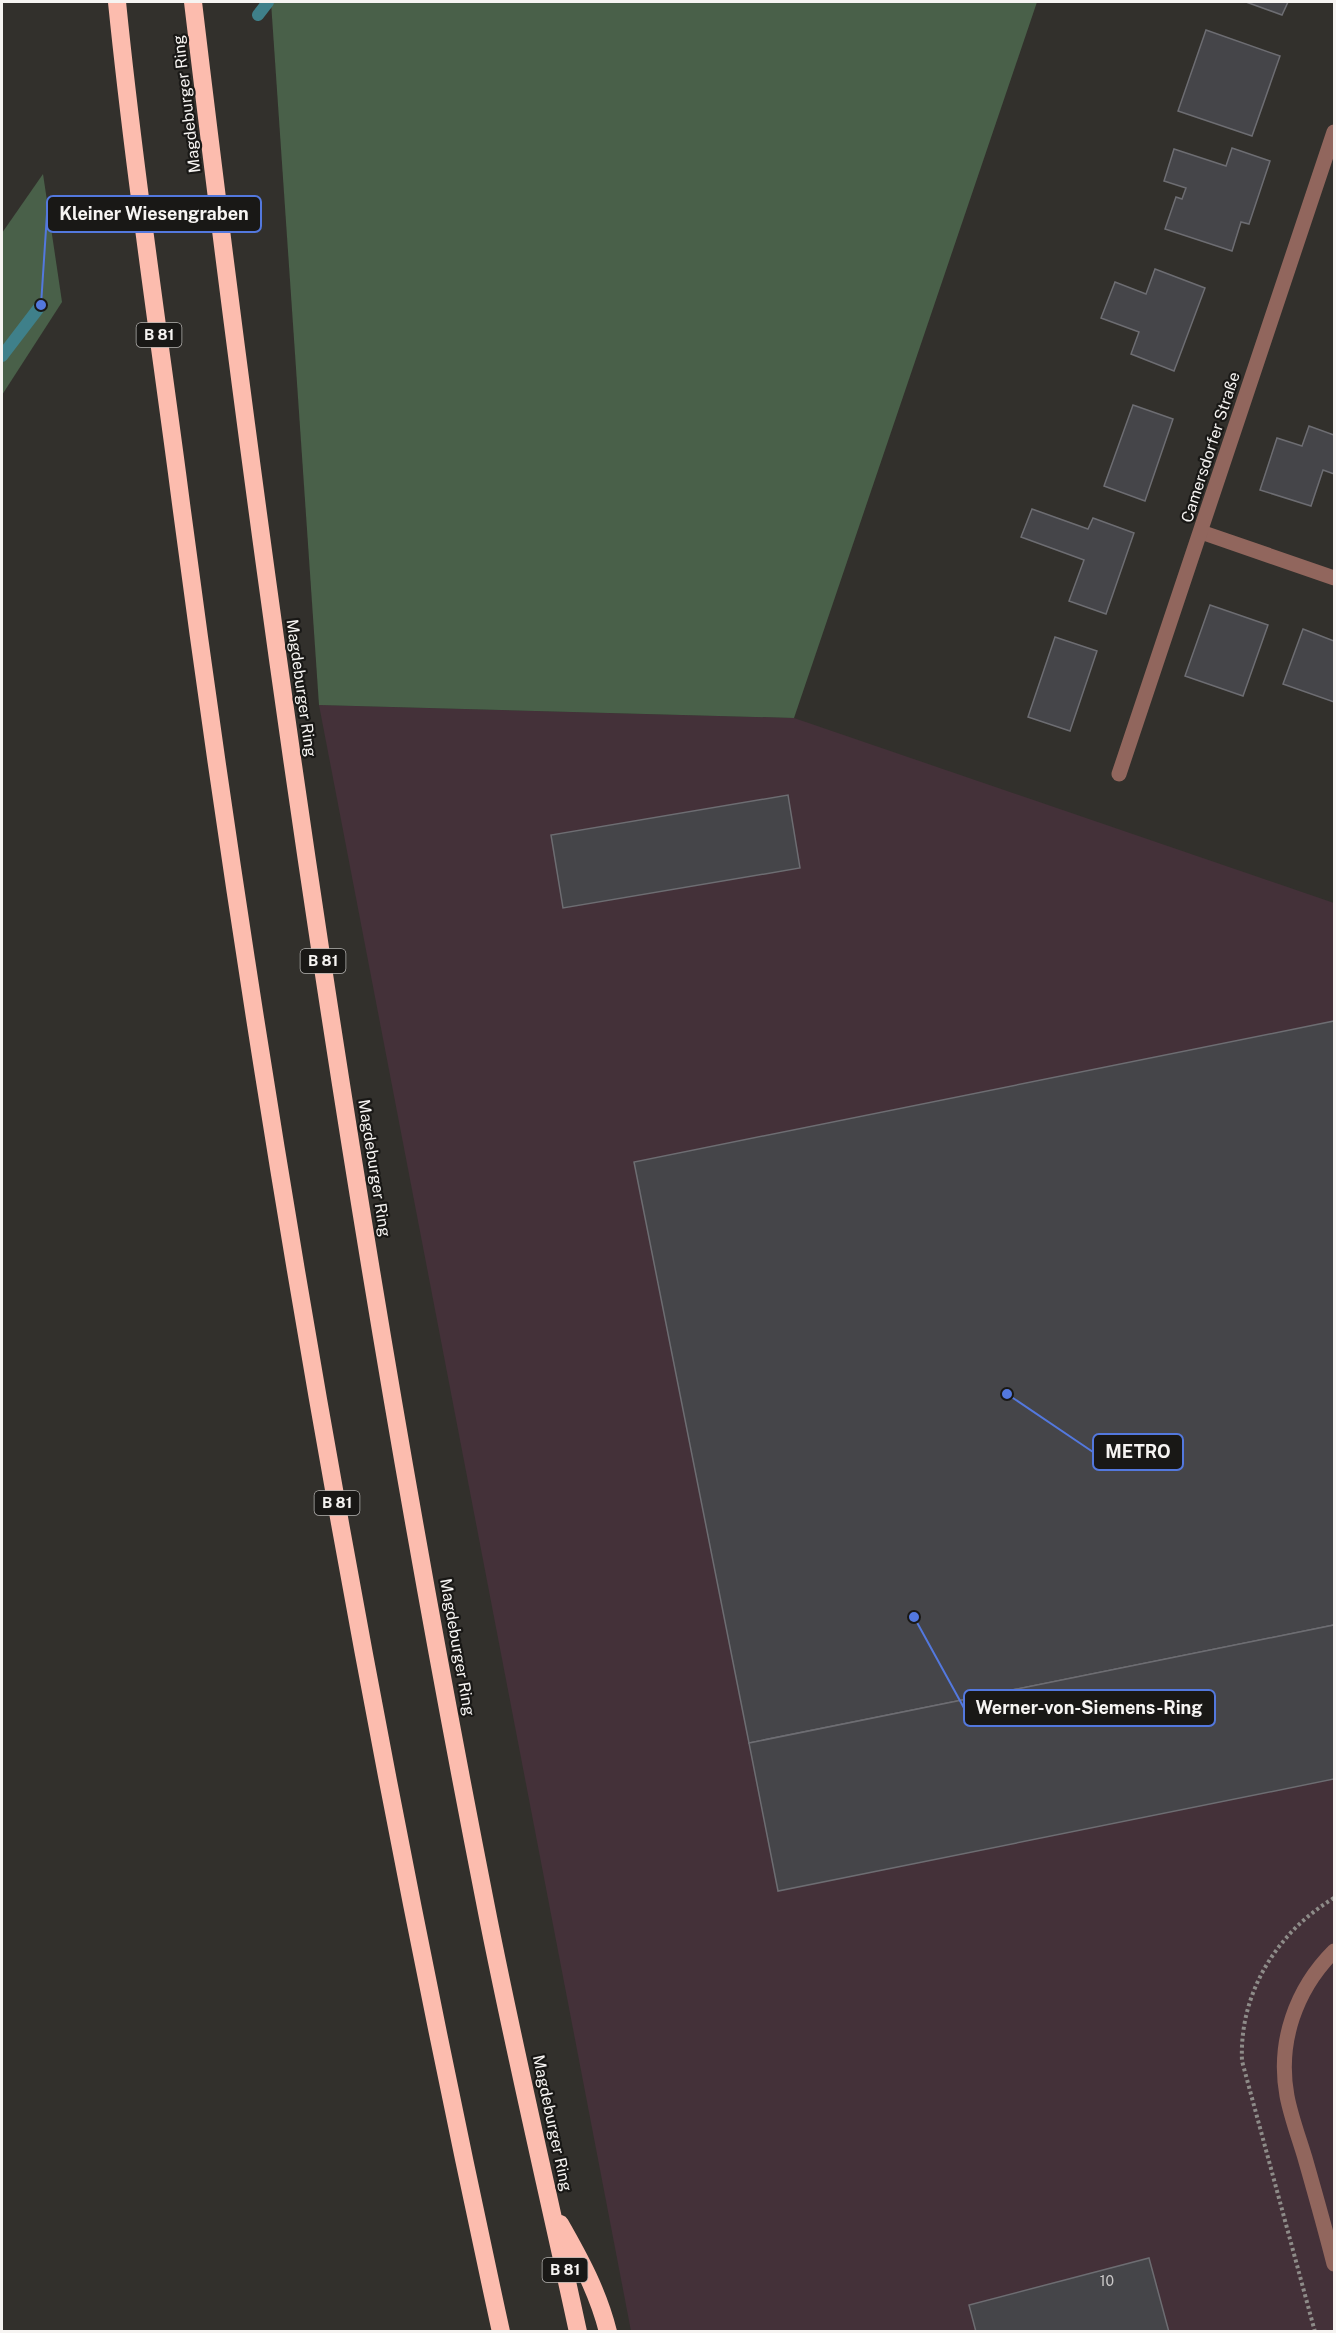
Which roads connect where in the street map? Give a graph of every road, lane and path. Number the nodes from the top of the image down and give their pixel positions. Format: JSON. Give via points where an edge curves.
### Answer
{"nodes":[{"id":1,"x":117,"y":2,"type":"edge"},
{"id":2,"x":193,"y":2,"type":"edge"},
{"id":3,"x":1335,"y":132,"type":"edge"},
{"id":4,"x":1201,"y":532,"type":"junction"},
{"id":5,"x":1335,"y":578,"type":"edge"},
{"id":6,"x":1119,"y":774,"type":"dead end"},
{"id":7,"x":1335,"y":1951,"type":"edge"},
{"id":8,"x":552,"y":2209,"type":"junction"},
{"id":9,"x":1335,"y":2264,"type":"edge"},
{"id":10,"x":501,"y":2331,"type":"edge"},
{"id":11,"x":578,"y":2331,"type":"edge"},
{"id":12,"x":608,"y":2331,"type":"edge"}],
"edges":[{"from":1,"to":10,"type":"highway","number":"B 81","via":[[202,669],[265,1084],[391,1804]]},
{"from":2,"to":8,"type":"highway","name":"Magdeburger Ring","number":"B 81","via":[[231,319],[282,688],[361,1210],[483,1894]]},
{"from":3,"to":4,"type":"street","name":"Camersdorfer Straße"},
{"from":4,"to":5,"type":"street"},
{"from":4,"to":6,"type":"street","name":"Camersdorfer Straße"},
{"from":7,"to":9,"type":"street","via":[[1302,1991],[1284,2054],[1287,2096]]},
{"from":8,"to":11,"type":"highway","name":"Magdeburger Ring","number":"B 81"},
{"from":8,"to":12,"type":"highway","via":[[591,2280]]}]}
